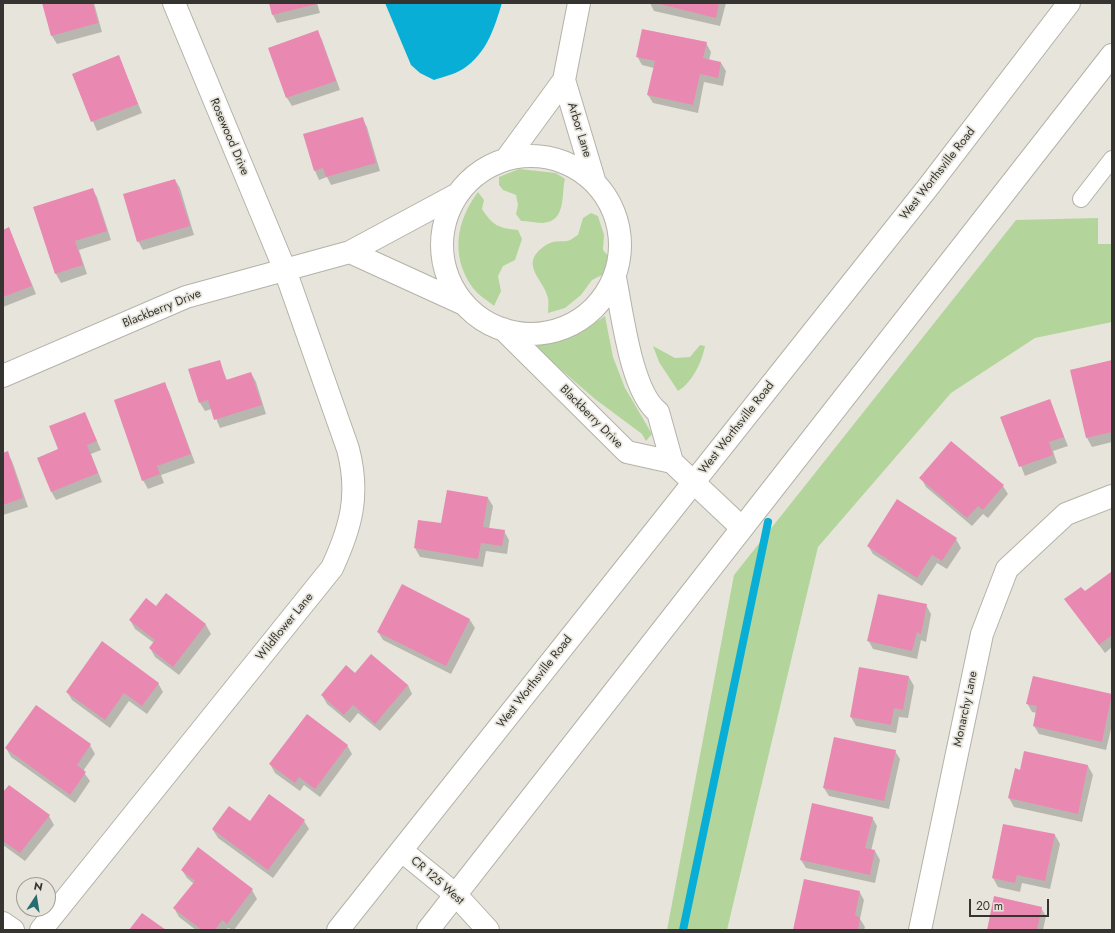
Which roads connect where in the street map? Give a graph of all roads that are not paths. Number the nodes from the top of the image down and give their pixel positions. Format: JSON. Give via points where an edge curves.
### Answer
{"nodes":[{"id":1,"x":174,"y":3,"type":"edge"},
{"id":2,"x":579,"y":3,"type":"edge"},
{"id":3,"x":1069,"y":3,"type":"edge"},
{"id":4,"x":1112,"y":55,"type":"edge"},
{"id":5,"x":564,"y":80,"type":"junction"},
{"id":6,"x":507,"y":158,"type":"junction"},
{"id":7,"x":1112,"y":159,"type":"edge"},
{"id":8,"x":594,"y":180,"type":"junction"},
{"id":9,"x":456,"y":195,"type":"junction"},
{"id":10,"x":1080,"y":198,"type":"dead end"},
{"id":11,"x":350,"y":252,"type":"junction"},
{"id":12,"x":285,"y":270,"type":"junction"},
{"id":13,"x":615,"y":278,"type":"junction"},
{"id":14,"x":464,"y":304,"type":"junction"},
{"id":15,"x":503,"y":330,"type":"junction"},
{"id":16,"x":3,"y":376,"type":"edge"},
{"id":17,"x":672,"y":462,"type":"junction"},
{"id":18,"x":694,"y":483,"type":"junction"},
{"id":19,"x":1112,"y":496,"type":"edge"},
{"id":20,"x":742,"y":528,"type":"junction"},
{"id":21,"x":402,"y":851,"type":"junction"},
{"id":22,"x":456,"y":895,"type":"junction"},
{"id":23,"x":3,"y":923,"type":"edge"},
{"id":24,"x":13,"y":930,"type":"edge"},
{"id":25,"x":41,"y":930,"type":"edge"},
{"id":26,"x":338,"y":930,"type":"edge"},
{"id":27,"x":428,"y":930,"type":"edge"},
{"id":28,"x":488,"y":930,"type":"edge"},
{"id":29,"x":920,"y":930,"type":"edge"}],
"edges":[{"from":1,"to":12,"type":"street","name":"Rosewood Drive"},
{"from":2,"to":5,"type":"street","name":"Arbor Lane"},
{"from":3,"to":18,"type":"street","name":"West Worthsville Road","via":[[929,186]]},
{"from":4,"to":20,"type":"street"},
{"from":5,"to":6,"type":"street","name":"Arbor Lane"},
{"from":5,"to":8,"type":"street","name":"Arbor Lane"},
{"from":6,"to":8,"type":"street","name":"Blackberry Drive","via":[[538,155],[568,163]]},
{"from":6,"to":9,"type":"street","name":"Blackberry Drive","via":[[487,166],[470,179]]},
{"from":7,"to":10,"type":"lane"},
{"from":8,"to":13,"type":"street","name":"Blackberry Drive","via":[[610,201],[619,226],[621,252]]},
{"from":9,"to":11,"type":"street","name":"Blackberry Drive"},
{"from":9,"to":14,"type":"street","name":"Blackberry Drive","via":[[444,223],[441,253],[449,280]]},
{"from":11,"to":12,"type":"street","name":"Blackberry Drive"},
{"from":11,"to":14,"type":"street","name":"Blackberry Drive"},
{"from":12,"to":16,"type":"street","name":"Blackberry Drive","via":[[186,297]]},
{"from":12,"to":25,"type":"street","name":"Wildflower Lane","via":[[352,467],[352,513],[346,535],[332,568]]},
{"from":13,"to":15,"type":"street","name":"Blackberry Drive","via":[[596,306],[581,319],[557,331],[530,334]]},
{"from":13,"to":17,"type":"street","name":"Blackberry Drive","via":[[636,379],[652,408],[658,412]]},
{"from":14,"to":15,"type":"street","name":"Blackberry Drive","via":[[482,320]]},
{"from":15,"to":17,"type":"street","name":"Blackberry Drive","via":[[627,452]]},
{"from":17,"to":18,"type":"street"},
{"from":18,"to":20,"type":"street"},
{"from":18,"to":21,"type":"street","name":"West Worthsville Road"},
{"from":19,"to":29,"type":"street","name":"Monarchy Lane","via":[[1066,514],[1007,569],[982,634]]},
{"from":20,"to":22,"type":"street"},
{"from":21,"to":22,"type":"street","name":"CR 125 West"},
{"from":21,"to":26,"type":"street","name":"West Worthsville Road"},
{"from":22,"to":27,"type":"street"},
{"from":22,"to":28,"type":"street","name":"CR 125 West"},
{"from":23,"to":24,"type":"street"}]}
